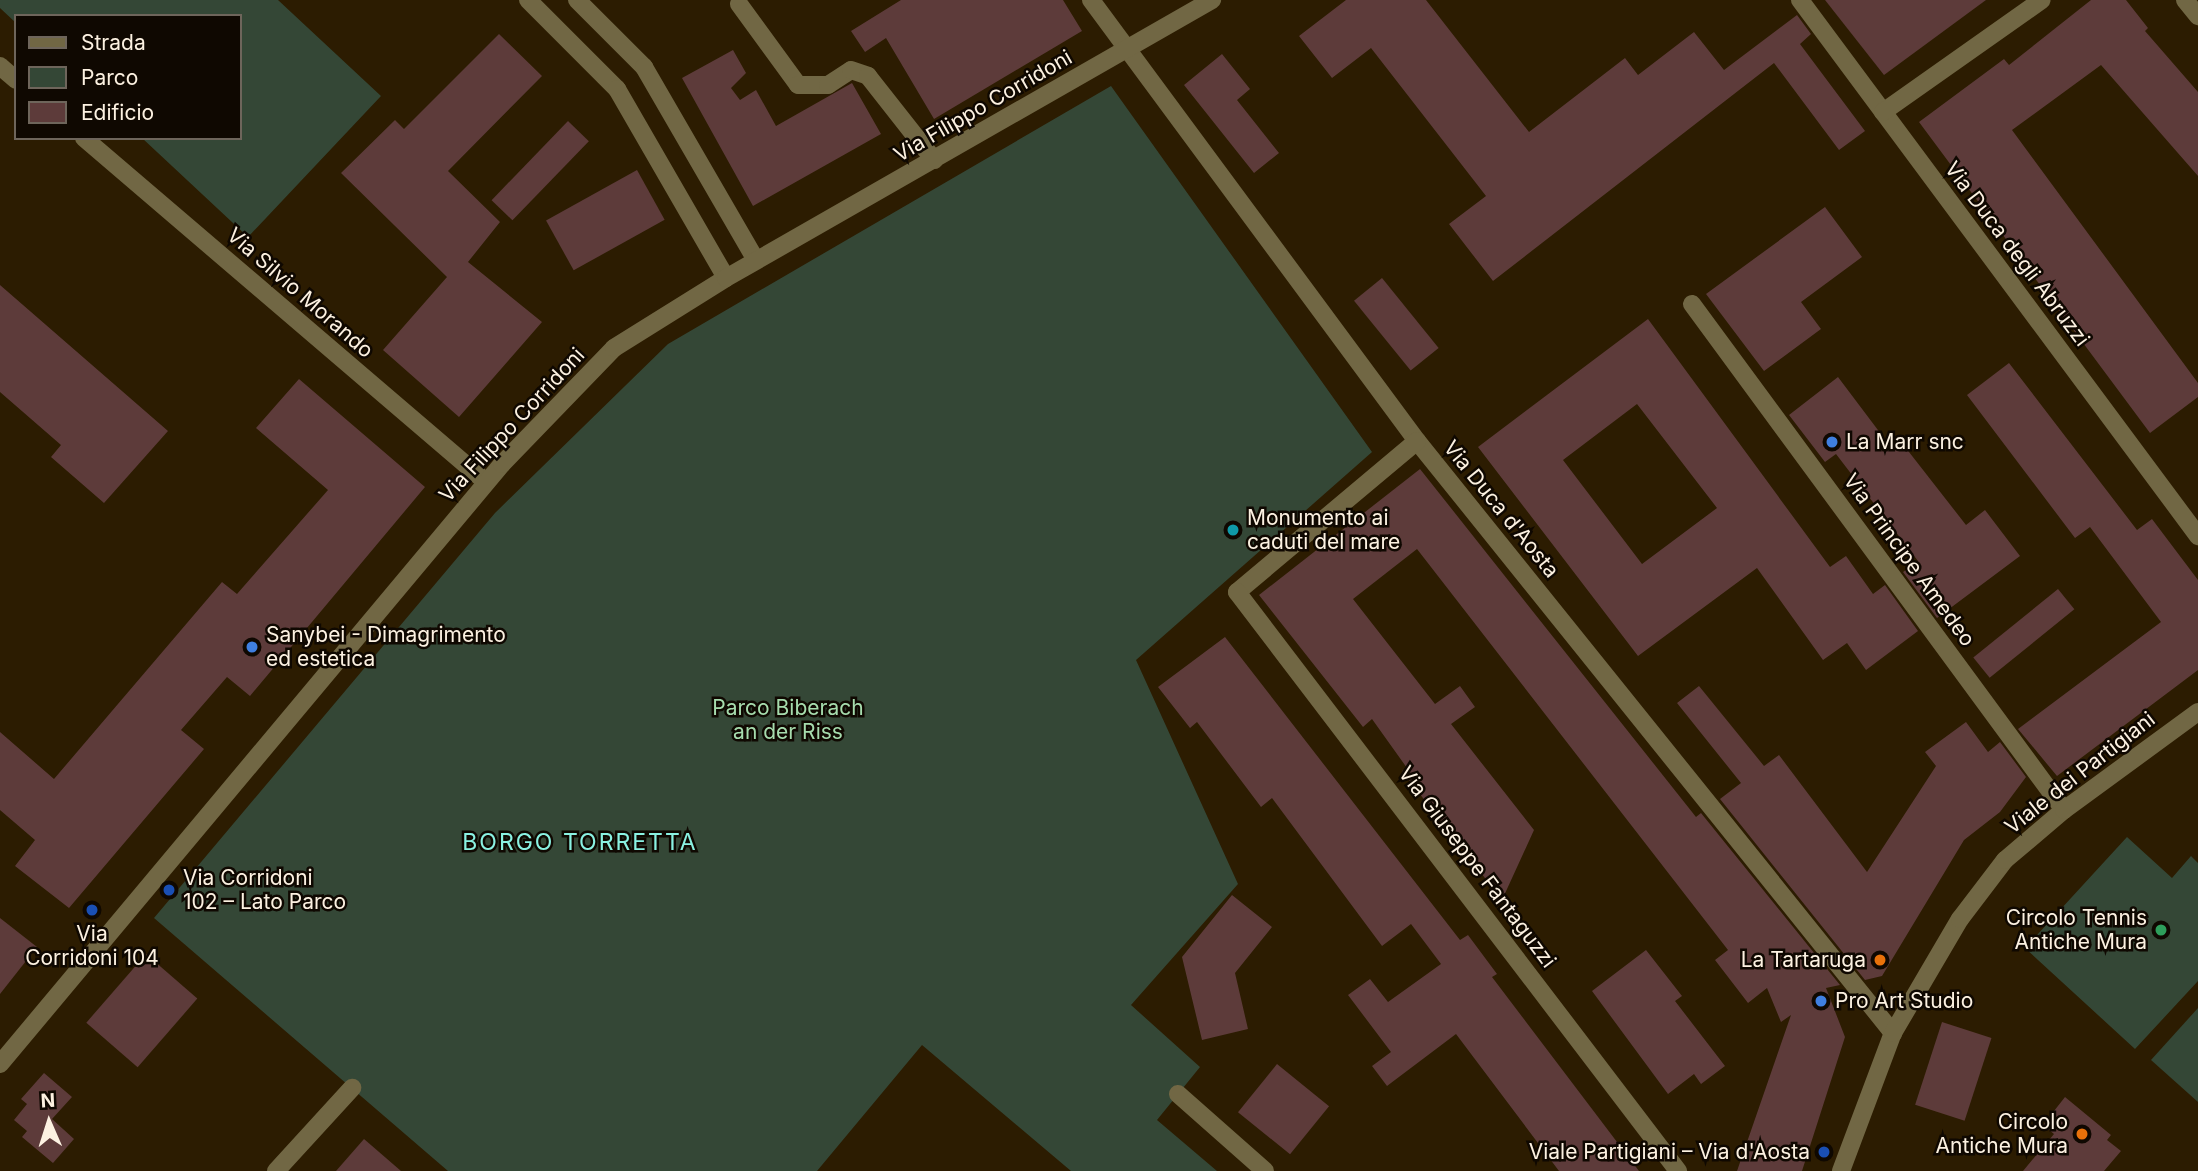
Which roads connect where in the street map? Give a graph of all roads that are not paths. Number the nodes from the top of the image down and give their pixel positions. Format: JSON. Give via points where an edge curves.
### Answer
{"nodes":[{"id":1,"x":528,"y":0,"type":"edge"},
{"id":2,"x":577,"y":0,"type":"edge"},
{"id":3,"x":1091,"y":0,"type":"edge"},
{"id":4,"x":1212,"y":0,"type":"edge"},
{"id":5,"x":1800,"y":0,"type":"edge"},
{"id":6,"x":2042,"y":0,"type":"edge"},
{"id":7,"x":2185,"y":0,"type":"edge"},
{"id":8,"x":739,"y":4,"type":"dead end"},
{"id":9,"x":2198,"y":16,"type":"edge"},
{"id":10,"x":1128,"y":50,"type":"junction"},
{"id":11,"x":0,"y":66,"type":"edge"},
{"id":12,"x":14,"y":78,"type":"edge"},
{"id":13,"x":1883,"y":112,"type":"junction"},
{"id":14,"x":86,"y":140,"type":"edge"},
{"id":15,"x":934,"y":160,"type":"junction"},
{"id":16,"x":756,"y":260,"type":"junction"},
{"id":17,"x":726,"y":278,"type":"junction"},
{"id":18,"x":1692,"y":304,"type":"dead end"},
{"id":19,"x":1417,"y":441,"type":"junction"},
{"id":20,"x":486,"y":482,"type":"junction"},
{"id":21,"x":2198,"y":536,"type":"edge"},
{"id":22,"x":2198,"y":712,"type":"edge"},
{"id":23,"x":2064,"y":810,"type":"junction"},
{"id":24,"x":1893,"y":1033,"type":"junction"},
{"id":25,"x":0,"y":1065,"type":"edge"},
{"id":26,"x":352,"y":1088,"type":"dead end"},
{"id":27,"x":1178,"y":1094,"type":"dead end"},
{"id":28,"x":276,"y":1171,"type":"edge"},
{"id":29,"x":1265,"y":1171,"type":"edge"},
{"id":30,"x":1678,"y":1171,"type":"edge"},
{"id":31,"x":1841,"y":1171,"type":"edge"}],
"edges":[{"from":1,"to":17,"type":"street","via":[[617,89]]},
{"from":2,"to":16,"type":"street","via":[[645,67]]},
{"from":3,"to":10,"type":"street","name":"Via Duca d'Aosta"},
{"from":4,"to":10,"type":"street","name":"Via Filippo Corridoni"},
{"from":5,"to":13,"type":"street","name":"Via Duca degli Abruzzi"},
{"from":6,"to":13,"type":"street"},
{"from":7,"to":9,"type":"street"},
{"from":8,"to":15,"type":"street","via":[[798,85],[828,85],[851,69],[868,76]]},
{"from":10,"to":15,"type":"street","name":"Via Filippo Corridoni"},
{"from":10,"to":19,"type":"street","name":"Via Duca d'Aosta"},
{"from":11,"to":12,"type":"street"},
{"from":13,"to":21,"type":"street","name":"Via Duca degli Abruzzi"},
{"from":14,"to":20,"type":"street","name":"Via Silvio Morando"},
{"from":15,"to":16,"type":"street","name":"Via Filippo Corridoni"},
{"from":16,"to":17,"type":"street","name":"Via Filippo Corridoni"},
{"from":17,"to":20,"type":"street","name":"Via Filippo Corridoni","via":[[614,348]]},
{"from":18,"to":23,"type":"street","name":"Via Principe Amedeo"},
{"from":19,"to":24,"type":"street","name":"Via Duca d'Aosta"},
{"from":19,"to":30,"type":"street","name":"Via Giuseppe Fantaguzzi","via":[[1237,593]]},
{"from":20,"to":25,"type":"street","name":"Via Filippo Corridoni"},
{"from":22,"to":23,"type":"street","name":"Viale dei Partigiani"},
{"from":23,"to":24,"type":"street","name":"Viale dei Partigiani","via":[[2005,860],[1960,919]]},
{"from":24,"to":31,"type":"street","name":"Viale dei Partigiani"},
{"from":26,"to":28,"type":"street"},
{"from":27,"to":29,"type":"street"}]}
